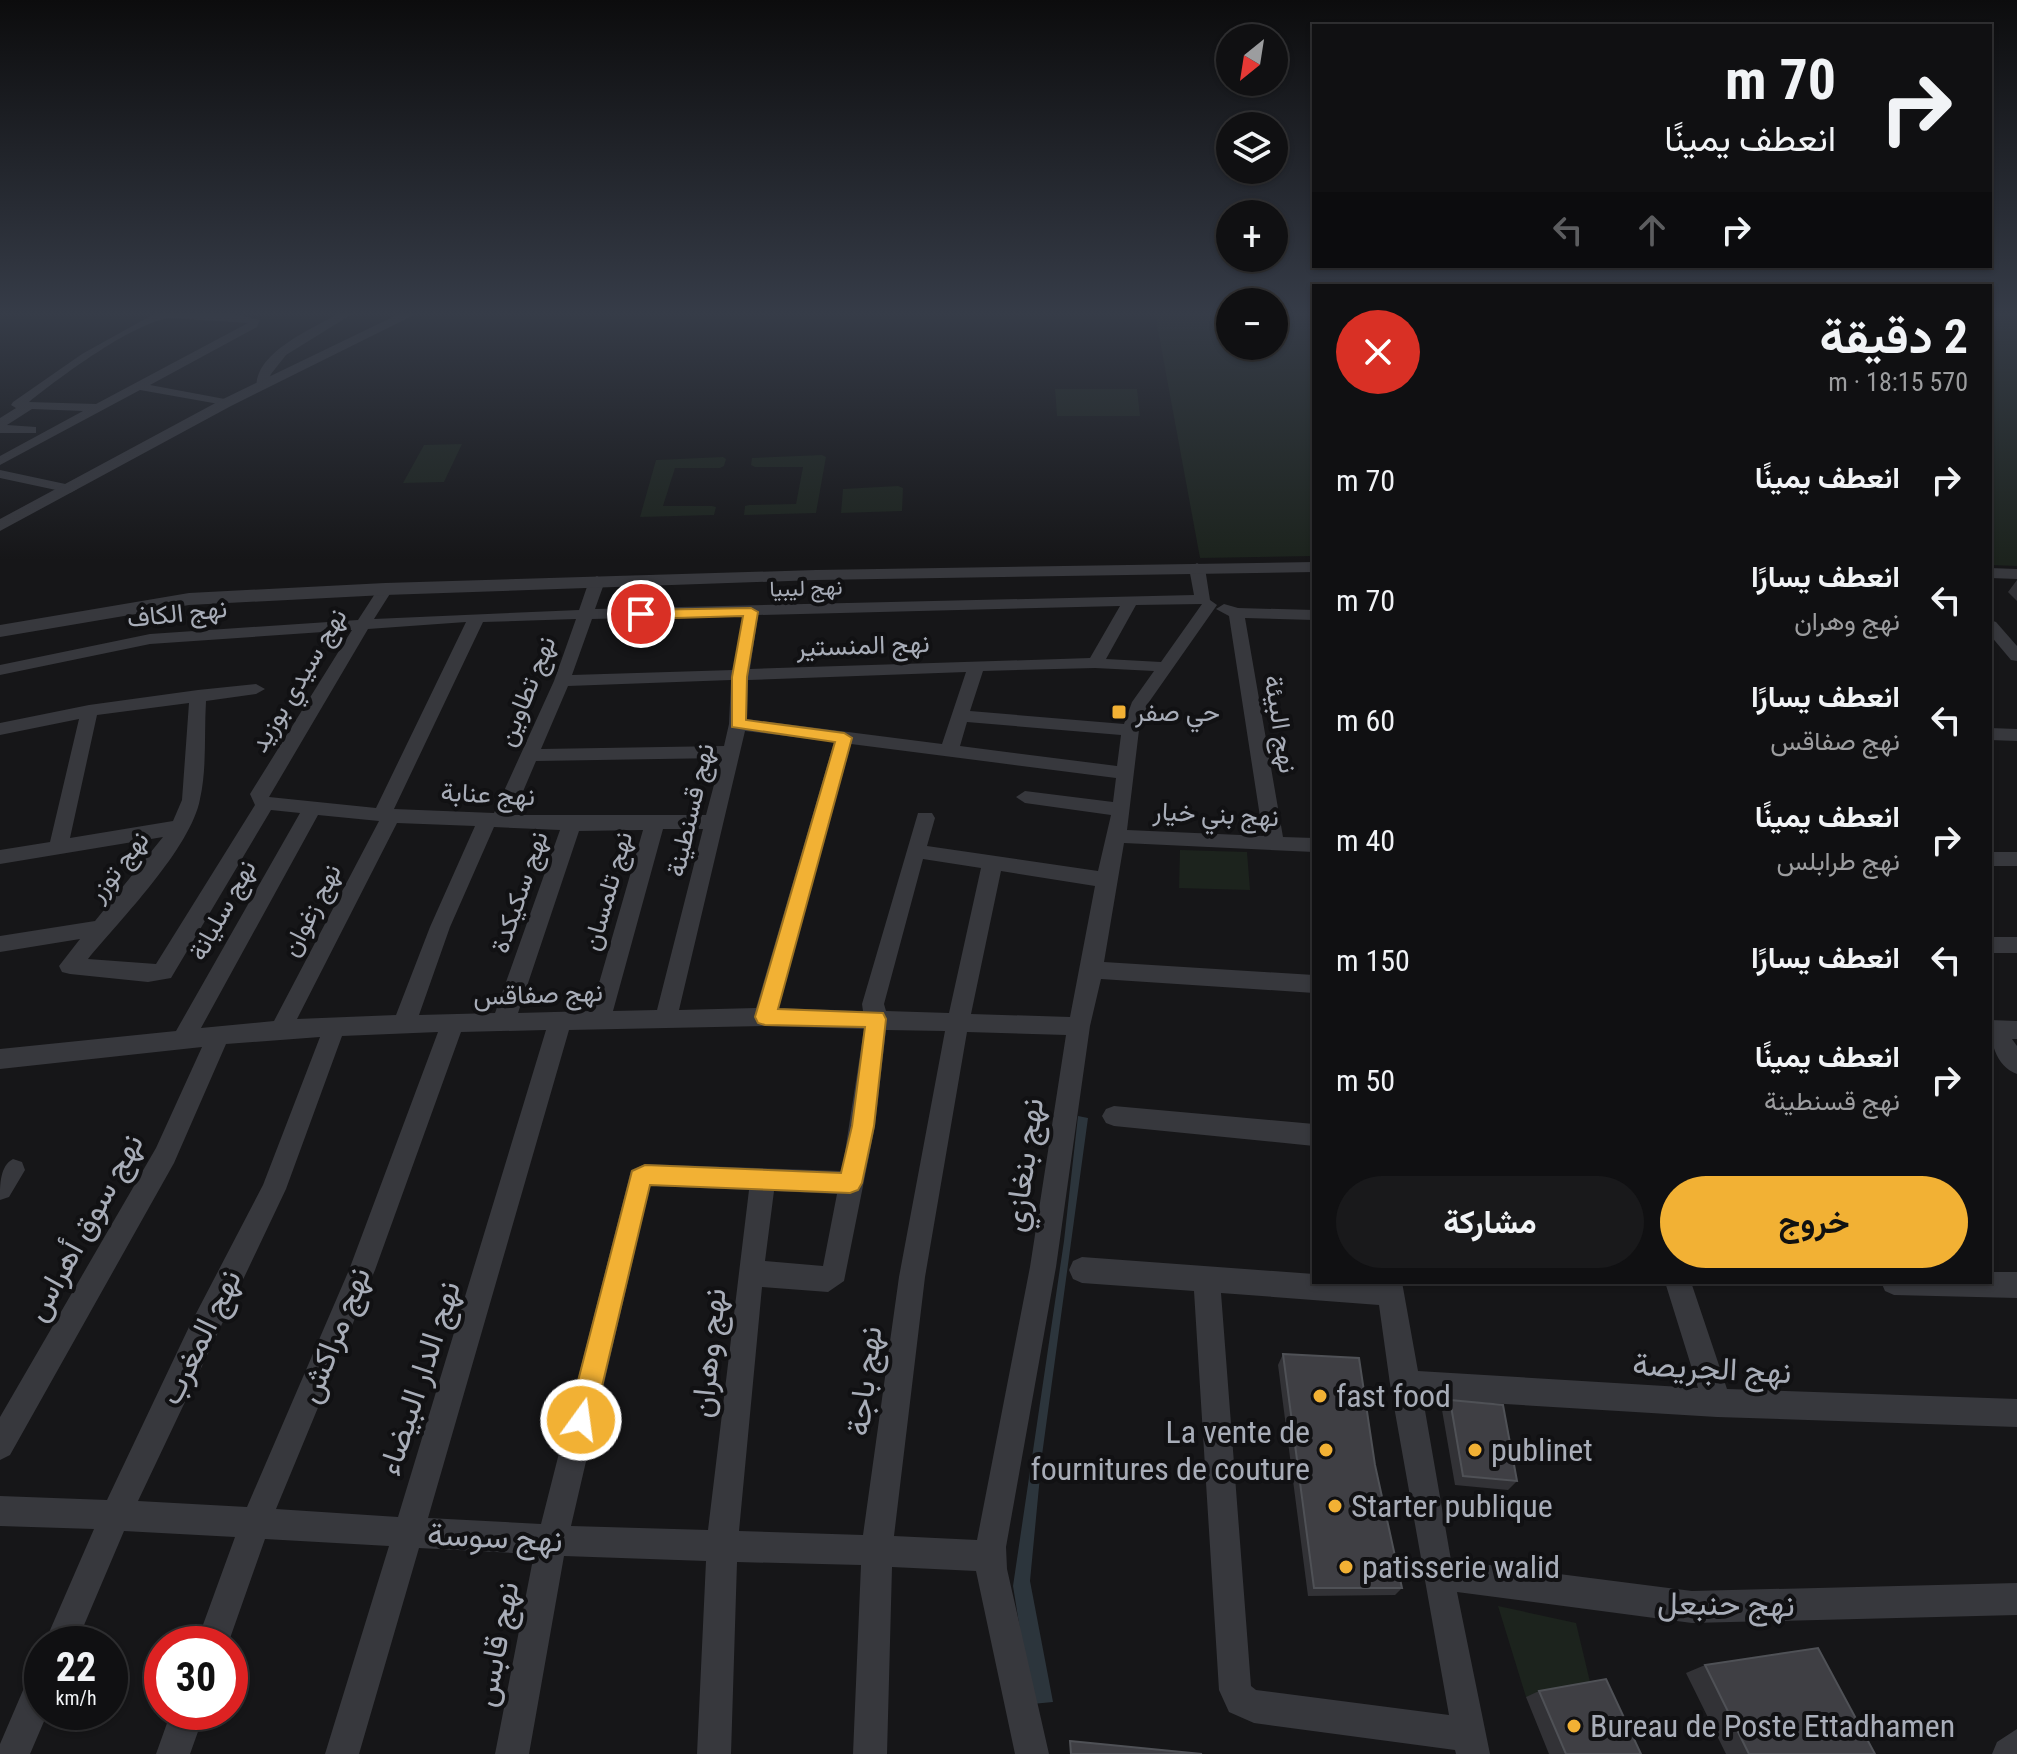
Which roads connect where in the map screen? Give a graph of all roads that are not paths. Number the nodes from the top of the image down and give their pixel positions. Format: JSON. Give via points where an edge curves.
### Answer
{"nodes":[{"id":1,"x":30,"y":396,"type":"edge"},
{"id":2,"x":121,"y":396,"type":"edge"},
{"id":3,"x":189,"y":396,"type":"edge"},
{"id":4,"x":241,"y":396,"type":"edge"},
{"id":5,"x":226,"y":403,"type":"junction"},
{"id":6,"x":27,"y":407,"type":"junction"},
{"id":7,"x":99,"y":408,"type":"junction"},
{"id":8,"x":0,"y":426,"type":"edge"},
{"id":9,"x":31,"y":430,"type":"dead end"},
{"id":10,"x":0,"y":461,"type":"edge"},
{"id":11,"x":0,"y":474,"type":"edge"},
{"id":12,"x":70,"y":489,"type":"junction"},
{"id":13,"x":0,"y":526,"type":"edge"},
{"id":14,"x":1312,"y":567,"type":"edge"},
{"id":15,"x":1197,"y":568,"type":"junction"},
{"id":16,"x":1992,"y":573,"type":"edge"},
{"id":17,"x":2017,"y":574,"type":"edge"},
{"id":18,"x":597,"y":581,"type":"junction"},
{"id":19,"x":385,"y":589,"type":"junction"},
{"id":20,"x":1131,"y":600,"type":"junction"},
{"id":21,"x":1206,"y":602,"type":"junction"},
{"id":22,"x":751,"y":612,"type":"junction"},
{"id":23,"x":1236,"y":613,"type":"junction"},
{"id":24,"x":1312,"y":615,"type":"edge"},
{"id":25,"x":586,"y":616,"type":"junction"},
{"id":26,"x":477,"y":617,"type":"junction"},
{"id":27,"x":362,"y":626,"type":"junction"},
{"id":28,"x":1992,"y":627,"type":"edge"},
{"id":29,"x":0,"y":631,"type":"edge"},
{"id":30,"x":2017,"y":656,"type":"edge"},
{"id":31,"x":1095,"y":663,"type":"junction"},
{"id":32,"x":976,"y":667,"type":"junction"},
{"id":33,"x":1166,"y":667,"type":"junction"},
{"id":34,"x":0,"y":670,"type":"edge"},
{"id":35,"x":740,"y":677,"type":"junction"},
{"id":36,"x":562,"y":681,"type":"junction"},
{"id":37,"x":256,"y":689,"type":"dead end"},
{"id":38,"x":198,"y":695,"type":"junction"},
{"id":39,"x":89,"y":711,"type":"junction"},
{"id":40,"x":962,"y":716,"type":"junction"},
{"id":41,"x":738,"y":724,"type":"junction"},
{"id":42,"x":0,"y":729,"type":"edge"},
{"id":43,"x":1130,"y":730,"type":"junction"},
{"id":44,"x":1992,"y":734,"type":"edge"},
{"id":45,"x":2017,"y":735,"type":"edge"},
{"id":46,"x":844,"y":738,"type":"junction"},
{"id":47,"x":949,"y":751,"type":"junction"},
{"id":48,"x":731,"y":752,"type":"junction"},
{"id":49,"x":530,"y":755,"type":"junction"},
{"id":50,"x":1126,"y":773,"type":"junction"},
{"id":51,"x":1025,"y":797,"type":"dead end"},
{"id":52,"x":263,"y":802,"type":"junction"},
{"id":53,"x":313,"y":807,"type":"junction"},
{"id":54,"x":1122,"y":810,"type":"junction"},
{"id":55,"x":387,"y":814,"type":"junction"},
{"id":56,"x":925,"y":818,"type":"dead end"},
{"id":57,"x":495,"y":819,"type":"junction"},
{"id":58,"x":715,"y":822,"type":"junction"},
{"id":59,"x":655,"y":823,"type":"junction"},
{"id":60,"x":572,"y":824,"type":"junction"},
{"id":61,"x":180,"y":827,"type":"junction"},
{"id":62,"x":1117,"y":836,"type":"junction"},
{"id":63,"x":1274,"y":843,"type":"junction"},
{"id":64,"x":1312,"y":845,"type":"edge"},
{"id":65,"x":59,"y":846,"type":"junction"},
{"id":66,"x":915,"y":851,"type":"junction"},
{"id":67,"x":0,"y":857,"type":"edge"},
{"id":68,"x":1992,"y":859,"type":"edge"},
{"id":69,"x":2017,"y":859,"type":"edge"},
{"id":70,"x":993,"y":861,"type":"junction"},
{"id":71,"x":1106,"y":880,"type":"junction"},
{"id":72,"x":102,"y":928,"type":"junction"},
{"id":73,"x":0,"y":944,"type":"edge"},
{"id":74,"x":1992,"y":945,"type":"edge"},
{"id":75,"x":2017,"y":945,"type":"edge"},
{"id":76,"x":1092,"y":970,"type":"junction"},
{"id":77,"x":163,"y":972,"type":"joint"},
{"id":78,"x":1312,"y":984,"type":"edge"},
{"id":79,"x":666,"y":1017,"type":"junction"},
{"id":80,"x":765,"y":1017,"type":"junction"},
{"id":81,"x":876,"y":1019,"type":"junction"},
{"id":82,"x":599,"y":1021,"type":"junction"},
{"id":83,"x":956,"y":1021,"type":"junction"},
{"id":84,"x":560,"y":1022,"type":"junction"},
{"id":85,"x":503,"y":1023,"type":"junction"},
{"id":86,"x":404,"y":1024,"type":"junction"},
{"id":87,"x":452,"y":1025,"type":"junction"},
{"id":88,"x":1079,"y":1026,"type":"junction"},
{"id":89,"x":334,"y":1028,"type":"junction"},
{"id":90,"x":281,"y":1029,"type":"junction"},
{"id":91,"x":1992,"y":1029,"type":"edge"},
{"id":92,"x":2017,"y":1029,"type":"edge"},
{"id":93,"x":1992,"y":1030,"type":"edge"},
{"id":94,"x":218,"y":1037,"type":"junction"},
{"id":95,"x":182,"y":1041,"type":"junction"},
{"id":96,"x":0,"y":1059,"type":"edge"},
{"id":97,"x":2017,"y":1064,"type":"edge"},
{"id":98,"x":1114,"y":1116,"type":"dead end"},
{"id":99,"x":1312,"y":1135,"type":"edge"},
{"id":100,"x":763,"y":1180,"type":"junction"},
{"id":101,"x":850,"y":1183,"type":"junction"},
{"id":102,"x":1082,"y":1270,"type":"dead end"},
{"id":103,"x":750,"y":1273,"type":"junction"},
{"id":104,"x":1207,"y":1280,"type":"junction"},
{"id":105,"x":1679,"y":1284,"type":"edge"},
{"id":106,"x":1976,"y":1284,"type":"edge"},
{"id":107,"x":2017,"y":1285,"type":"edge"},
{"id":108,"x":1390,"y":1287,"type":"edge"},
{"id":109,"x":1404,"y":1384,"type":"junction"},
{"id":110,"x":1717,"y":1403,"type":"junction"},
{"id":111,"x":2017,"y":1413,"type":"edge"},
{"id":112,"x":0,"y":1445,"type":"edge"},
{"id":113,"x":0,"y":1511,"type":"edge"},
{"id":114,"x":116,"y":1514,"type":"junction"},
{"id":115,"x":256,"y":1521,"type":"junction"},
{"id":116,"x":406,"y":1533,"type":"junction"},
{"id":117,"x":552,"y":1540,"type":"junction"},
{"id":118,"x":722,"y":1546,"type":"junction"},
{"id":119,"x":878,"y":1549,"type":"junction"},
{"id":120,"x":991,"y":1556,"type":"junction"},
{"id":121,"x":1438,"y":1574,"type":"junction"},
{"id":122,"x":2017,"y":1599,"type":"edge"},
{"id":123,"x":68,"y":1626,"type":"edge"},
{"id":124,"x":218,"y":1626,"type":"edge"},
{"id":125,"x":24,"y":1728,"type":"edge"},
{"id":126,"x":182,"y":1730,"type":"edge"},
{"id":127,"x":1471,"y":1745,"type":"edge"},
{"id":128,"x":2017,"y":1746,"type":"edge"},
{"id":129,"x":13,"y":1754,"type":"edge"},
{"id":130,"x":173,"y":1754,"type":"edge"},
{"id":131,"x":342,"y":1754,"type":"edge"},
{"id":132,"x":512,"y":1754,"type":"edge"},
{"id":133,"x":714,"y":1754,"type":"edge"},
{"id":134,"x":870,"y":1754,"type":"edge"},
{"id":135,"x":1032,"y":1754,"type":"edge"},
{"id":136,"x":2009,"y":1754,"type":"edge"}],
"edges":[{"from":1,"to":6,"type":"street","via":[[17,405]]},
{"from":2,"to":7,"type":"street"},
{"from":3,"to":5,"type":"street"},
{"from":4,"to":5,"type":"street"},
{"from":5,"to":12,"type":"street"},
{"from":6,"to":7,"type":"street"},
{"from":6,"to":8,"type":"street"},
{"from":7,"to":10,"type":"street"},
{"from":8,"to":9,"type":"street"},
{"from":11,"to":12,"type":"street"},
{"from":12,"to":13,"type":"street"},
{"from":14,"to":15,"type":"street"},
{"from":15,"to":18,"type":"street"},
{"from":15,"to":21,"type":"street"},
{"from":16,"to":17,"type":"street"},
{"from":18,"to":19,"type":"street"},
{"from":18,"to":25,"type":"street","name":"نهج تطاوين"},
{"from":19,"to":27,"type":"street","name":"نهج سيدي بوزيد"},
{"from":19,"to":29,"type":"street","via":[[189,599]]},
{"from":20,"to":21,"type":"street","name":"نهج ليبيا"},
{"from":20,"to":22,"type":"street","name":"نهج ليبيا"},
{"from":20,"to":31,"type":"street"},
{"from":21,"to":23,"type":"street","name":"نهج ليبيا"},
{"from":21,"to":33,"type":"street","name":"نهج بنغازي"},
{"from":22,"to":25,"type":"street","name":"نهج ليبيا"},
{"from":22,"to":35,"type":"street","name":"نهج قسنطينة"},
{"from":23,"to":24,"type":"street","name":"نهج ليبيا"},
{"from":23,"to":63,"type":"street","name":"نهج البيئة"},
{"from":25,"to":26,"type":"street","name":"نهج ليبيا"},
{"from":25,"to":36,"type":"street","name":"نهج تطاوين"},
{"from":26,"to":27,"type":"street","name":"نهج ليبيا"},
{"from":26,"to":55,"type":"street","name":"نهج زغوان"},
{"from":27,"to":34,"type":"street","name":"نهج الكاف","via":[[150,639]]},
{"from":27,"to":52,"type":"street","name":"نهج سيدي بوزيد","via":[[259,794]]},
{"from":28,"to":30,"type":"street"},
{"from":31,"to":32,"type":"street","name":"نهج المنستير"},
{"from":31,"to":33,"type":"street","name":"نهج المنستير"},
{"from":32,"to":35,"type":"street","name":"نهج المنستير"},
{"from":32,"to":40,"type":"street"},
{"from":33,"to":43,"type":"street","name":"نهج بنغازي","via":[[1141,702]]},
{"from":35,"to":36,"type":"street","name":"نهج المنستير"},
{"from":35,"to":41,"type":"street","name":"نهج قسنطينة"},
{"from":36,"to":49,"type":"street","name":"نهج تطاوين"},
{"from":37,"to":38,"type":"street"},
{"from":38,"to":39,"type":"street"},
{"from":38,"to":61,"type":"street","name":"نهج توزر","via":[[191,800]]},
{"from":39,"to":42,"type":"street"},
{"from":39,"to":65,"type":"street"},
{"from":40,"to":43,"type":"street"},
{"from":40,"to":47,"type":"street"},
{"from":41,"to":46,"type":"street"},
{"from":41,"to":48,"type":"street","name":"نهج قسنطينة"},
{"from":43,"to":50,"type":"street","name":"نهج بنغازي"},
{"from":44,"to":45,"type":"street"},
{"from":46,"to":47,"type":"street"},
{"from":46,"to":80,"type":"street"},
{"from":47,"to":50,"type":"street"},
{"from":48,"to":49,"type":"street"},
{"from":48,"to":58,"type":"street","name":"نهج قسنطينة"},
{"from":49,"to":57,"type":"street","name":"نهج تطاوين"},
{"from":50,"to":54,"type":"street","name":"نهج بنغازي"},
{"from":51,"to":54,"type":"street"},
{"from":52,"to":53,"type":"street","name":"نهج عنابة"},
{"from":52,"to":77,"type":"street","name":"نهج سيدي بوزيد"},
{"from":53,"to":55,"type":"street","name":"نهج عنابة"},
{"from":53,"to":95,"type":"street","name":"نهج سليانة"},
{"from":54,"to":62,"type":"street","name":"نهج بنغازي"},
{"from":55,"to":57,"type":"street","name":"نهج عنابة"},
{"from":55,"to":90,"type":"street","name":"نهج زغوان"},
{"from":56,"to":66,"type":"street","name":"نهج وهران"},
{"from":57,"to":60,"type":"street","name":"نهج عنابة"},
{"from":57,"to":86,"type":"street","name":"نهج تطاوين","via":[[440,927]]},
{"from":58,"to":59,"type":"street","name":"نهج عنابة"},
{"from":58,"to":79,"type":"street","name":"نهج قسنطينة"},
{"from":59,"to":60,"type":"street","name":"نهج عنابة"},
{"from":59,"to":82,"type":"street","name":"نهج تلمسان"},
{"from":60,"to":85,"type":"street","name":"نهج سكيكدة"},
{"from":61,"to":65,"type":"street"},
{"from":61,"to":72,"type":"street","name":"نهج توزر"},
{"from":62,"to":63,"type":"street","name":"نهج بني خيار"},
{"from":62,"to":71,"type":"street","name":"نهج بنغازي"},
{"from":63,"to":64,"type":"street","name":"نهج بني خيار"},
{"from":65,"to":67,"type":"street"},
{"from":66,"to":70,"type":"street"},
{"from":66,"to":81,"type":"street","name":"نهج وهران","via":[[873,1004]]},
{"from":68,"to":69,"type":"street"},
{"from":70,"to":71,"type":"street"},
{"from":70,"to":83,"type":"street","name":"نهج باجة"},
{"from":71,"to":76,"type":"street","name":"نهج بنغازي"},
{"from":72,"to":73,"type":"street"},
{"from":72,"to":77,"type":"street","name":"نهج توزر","via":[[70,966]]},
{"from":74,"to":75,"type":"street"},
{"from":76,"to":78,"type":"street"},
{"from":76,"to":88,"type":"street","name":"نهج بنغازي"},
{"from":79,"to":80,"type":"street","name":"نهج صفاقس"},
{"from":79,"to":82,"type":"street","name":"نهج صفاقس"},
{"from":80,"to":81,"type":"street","name":"نهج صفاقس"},
{"from":81,"to":83,"type":"street","name":"نهج صفاقس"},
{"from":81,"to":101,"type":"street","name":"نهج وهران"},
{"from":82,"to":84,"type":"street","name":"نهج صفاقس"},
{"from":83,"to":88,"type":"street","name":"نهج صفاقس"},
{"from":83,"to":119,"type":"street","name":"نهج باجة","via":[[914,1250]]},
{"from":84,"to":85,"type":"street","name":"نهج صفاقس"},
{"from":84,"to":116,"type":"street","name":"نهج الدار البيضاء","via":[[515,1188]]},
{"from":85,"to":87,"type":"street","name":"نهج صفاقس"},
{"from":86,"to":87,"type":"street","name":"نهج صفاقس"},
{"from":86,"to":89,"type":"street","name":"نهج صفاقس"},
{"from":87,"to":115,"type":"street","name":"نهج مراكش","via":[[362,1270]]},
{"from":88,"to":120,"type":"street","name":"نهج بنغازي"},
{"from":89,"to":90,"type":"street","name":"نهج صفاقس"},
{"from":89,"to":114,"type":"street","name":"نهج المغرب","via":[[274,1189]]},
{"from":90,"to":94,"type":"street","name":"نهج صفاقس"},
{"from":91,"to":92,"type":"street"},
{"from":93,"to":97,"type":"street"},
{"from":94,"to":95,"type":"street","name":"نهج صفاقس"},
{"from":94,"to":112,"type":"street","name":"نهج سوق أهراس","via":[[165,1155]]},
{"from":95,"to":96,"type":"street","name":"نهج صفاقس"},
{"from":98,"to":99,"type":"street"},
{"from":100,"to":101,"type":"street"},
{"from":100,"to":103,"type":"street"},
{"from":100,"to":117,"type":"street","name":"نهج قابس","via":[[642,1176]]},
{"from":101,"to":103,"type":"street","name":"نهج وهران","via":[[833,1277]]},
{"from":102,"to":104,"type":"street"},
{"from":103,"to":118,"type":"street","name":"نهج وهران"},
{"from":104,"to":108,"type":"street"},
{"from":104,"to":127,"type":"street","via":[[1235,1690],[1254,1706]]},
{"from":105,"to":110,"type":"street"},
{"from":106,"to":107,"type":"street"},
{"from":108,"to":109,"type":"street"},
{"from":109,"to":110,"type":"street","name":"نهج الجريصة"},
{"from":109,"to":121,"type":"street"},
{"from":110,"to":111,"type":"street","name":"نهج الجريصة"},
{"from":113,"to":114,"type":"street","name":"نهج سوسة"},
{"from":114,"to":115,"type":"street","name":"نهج سوسة"},
{"from":114,"to":123,"type":"street","name":"نهج المغرب"},
{"from":115,"to":116,"type":"street","name":"نهج سوسة"},
{"from":115,"to":124,"type":"street","name":"نهج مراكش"},
{"from":116,"to":117,"type":"street","name":"نهج سوسة"},
{"from":116,"to":131,"type":"street","name":"نهج الدار البيضاء"},
{"from":117,"to":118,"type":"street","name":"نهج سوسة"},
{"from":117,"to":132,"type":"street","name":"نهج قابس"},
{"from":118,"to":119,"type":"street","name":"نهج سوسة"},
{"from":118,"to":133,"type":"street","name":"نهج وهران"},
{"from":119,"to":120,"type":"street","name":"نهج سوسة"},
{"from":119,"to":134,"type":"street","name":"نهج باجة"},
{"from":120,"to":135,"type":"street","name":"نهج بنغازي"},
{"from":121,"to":122,"type":"street","name":"نهج حنبعل","via":[[1692,1607]]},
{"from":121,"to":127,"type":"street"},
{"from":125,"to":129,"type":"street"},
{"from":126,"to":130,"type":"street"},
{"from":128,"to":136,"type":"street"}]}
